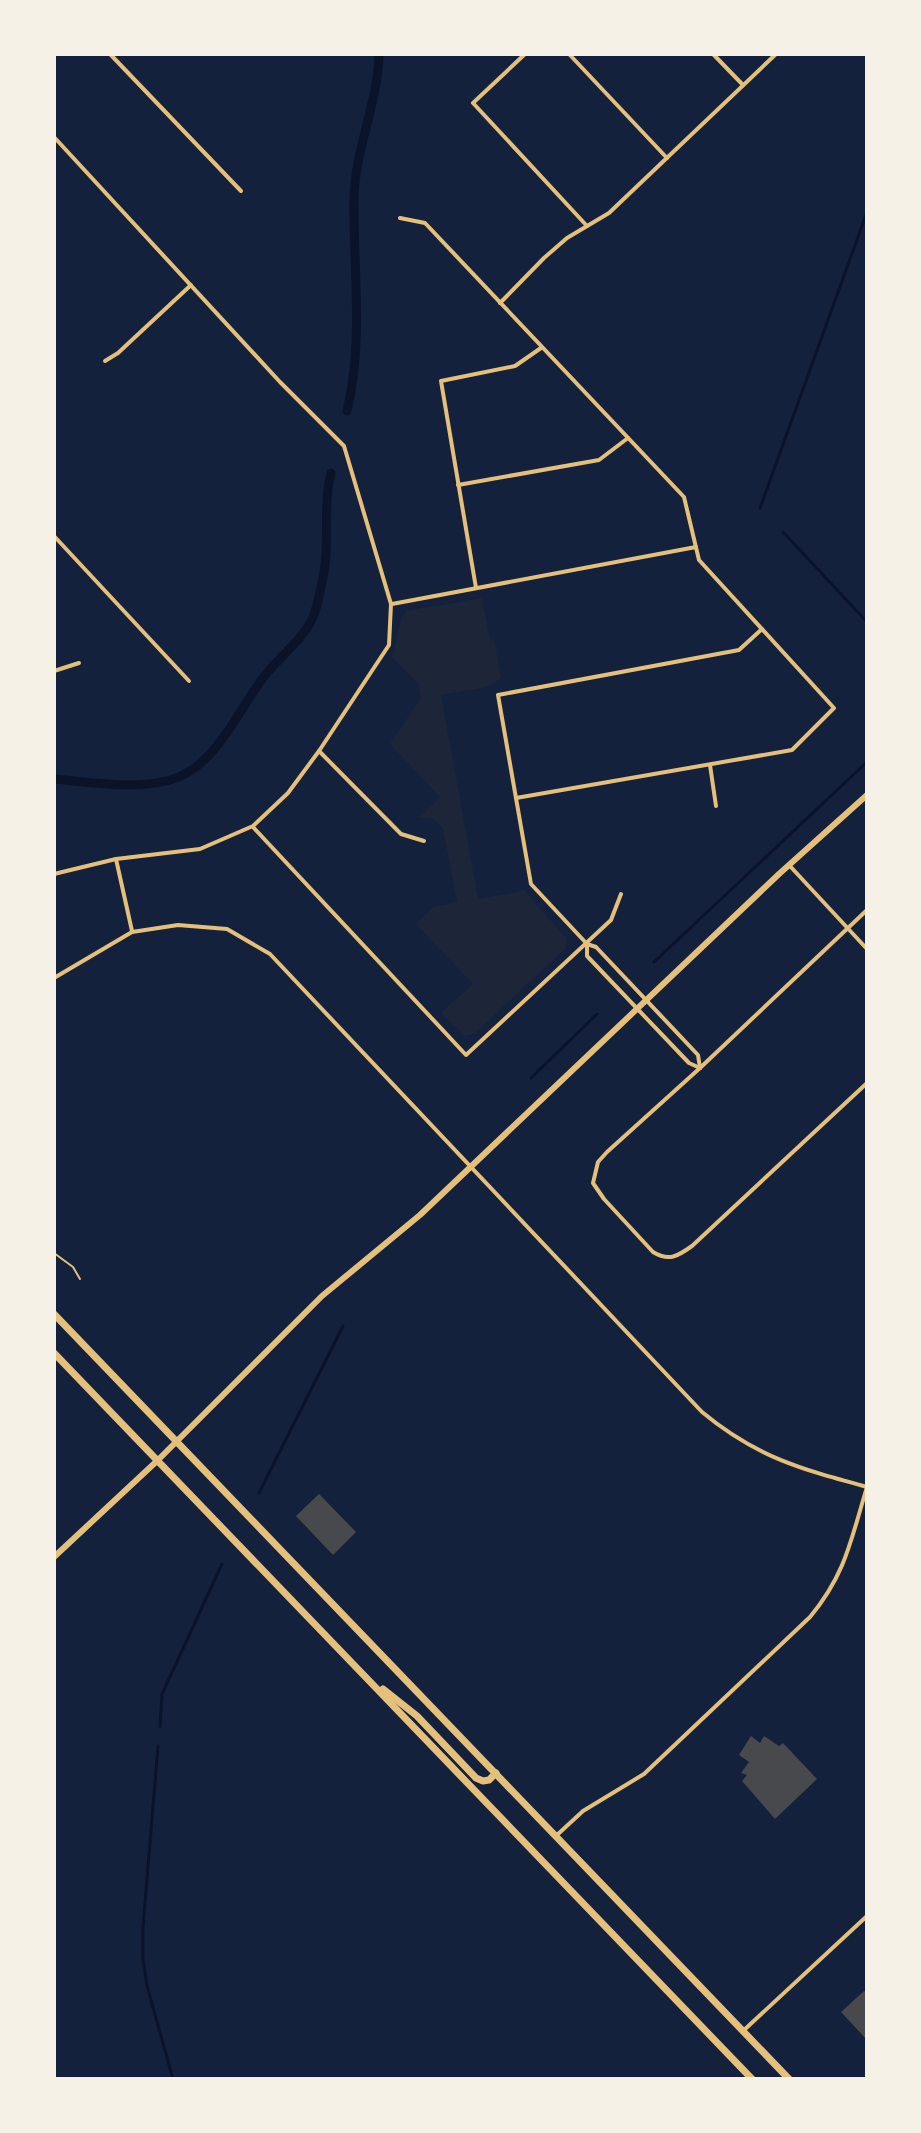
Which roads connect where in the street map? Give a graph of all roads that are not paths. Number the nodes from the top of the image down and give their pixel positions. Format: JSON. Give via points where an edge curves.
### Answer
{"nodes":[{"id":1,"x":110,"y":54,"type":"edge"},
{"id":2,"x":525,"y":54,"type":"edge"},
{"id":3,"x":569,"y":54,"type":"edge"},
{"id":4,"x":713,"y":54,"type":"edge"},
{"id":5,"x":776,"y":54,"type":"edge"},
{"id":6,"x":743,"y":85,"type":"junction"},
{"id":7,"x":54,"y":137,"type":"edge"},
{"id":8,"x":667,"y":158,"type":"junction"},
{"id":9,"x":241,"y":191,"type":"dead end"},
{"id":10,"x":400,"y":218,"type":"dead end"},
{"id":11,"x":587,"y":226,"type":"junction"},
{"id":12,"x":191,"y":285,"type":"junction"},
{"id":13,"x":500,"y":303,"type":"junction"},
{"id":14,"x":542,"y":347,"type":"junction"},
{"id":15,"x":105,"y":361,"type":"dead end"},
{"id":16,"x":628,"y":438,"type":"junction"},
{"id":17,"x":458,"y":485,"type":"junction"},
{"id":18,"x":54,"y":536,"type":"edge"},
{"id":19,"x":696,"y":547,"type":"junction"},
{"id":20,"x":476,"y":588,"type":"junction"},
{"id":21,"x":391,"y":604,"type":"junction"},
{"id":22,"x":762,"y":629,"type":"junction"},
{"id":23,"x":79,"y":663,"type":"dead end"},
{"id":24,"x":54,"y":671,"type":"edge"},
{"id":25,"x":189,"y":681,"type":"dead end"},
{"id":26,"x":319,"y":751,"type":"junction"},
{"id":27,"x":710,"y":764,"type":"junction"},
{"id":28,"x":867,"y":795,"type":"edge"},
{"id":29,"x":516,"y":798,"type":"junction"},
{"id":30,"x":716,"y":806,"type":"dead end"},
{"id":31,"x":253,"y":826,"type":"junction"},
{"id":32,"x":424,"y":841,"type":"dead end"},
{"id":33,"x":116,"y":859,"type":"junction"},
{"id":34,"x":789,"y":865,"type":"junction"},
{"id":35,"x":54,"y":874,"type":"edge"},
{"id":36,"x":621,"y":894,"type":"dead end"},
{"id":37,"x":867,"y":910,"type":"edge"},
{"id":38,"x":847,"y":928,"type":"junction"},
{"id":39,"x":132,"y":932,"type":"junction"},
{"id":40,"x":587,"y":944,"type":"junction"},
{"id":41,"x":867,"y":949,"type":"edge"},
{"id":42,"x":54,"y":978,"type":"edge"},
{"id":43,"x":646,"y":999,"type":"junction"},
{"id":44,"x":637,"y":1008,"type":"junction"},
{"id":45,"x":700,"y":1068,"type":"junction"},
{"id":46,"x":867,"y":1083,"type":"edge"},
{"id":47,"x":470,"y":1167,"type":"junction"},
{"id":48,"x":54,"y":1314,"type":"edge"},
{"id":49,"x":54,"y":1353,"type":"edge"},
{"id":50,"x":177,"y":1441,"type":"junction"},
{"id":51,"x":158,"y":1460,"type":"junction"},
{"id":52,"x":867,"y":1487,"type":"edge"},
{"id":53,"x":54,"y":1557,"type":"edge"},
{"id":54,"x":357,"y":1667,"type":"junction"},
{"id":55,"x":496,"y":1773,"type":"junction"},
{"id":56,"x":557,"y":1835,"type":"junction"},
{"id":57,"x":867,"y":1916,"type":"edge"},
{"id":58,"x":743,"y":2031,"type":"junction"},
{"id":59,"x":752,"y":2079,"type":"edge"},
{"id":60,"x":789,"y":2079,"type":"edge"}],
"edges":[{"from":1,"to":9,"type":"street"},
{"from":2,"to":11,"type":"street","via":[[473,103]]},
{"from":3,"to":8,"type":"street"},
{"from":4,"to":6,"type":"street"},
{"from":5,"to":6,"type":"street"},
{"from":6,"to":8,"type":"street"},
{"from":7,"to":12,"type":"street"},
{"from":8,"to":11,"type":"street","via":[[609,213]]},
{"from":10,"to":13,"type":"street","via":[[425,223]]},
{"from":11,"to":13,"type":"street","via":[[544,258]]},
{"from":12,"to":15,"type":"street"},
{"from":12,"to":21,"type":"street","via":[[344,446]]},
{"from":13,"to":14,"type":"street"},
{"from":14,"to":16,"type":"street"},
{"from":14,"to":17,"type":"street","via":[[515,366],[441,381]]},
{"from":16,"to":17,"type":"street","via":[[599,460]]},
{"from":16,"to":19,"type":"street","via":[[684,497]]},
{"from":17,"to":20,"type":"street"},
{"from":18,"to":25,"type":"street"},
{"from":19,"to":20,"type":"street"},
{"from":19,"to":22,"type":"street","via":[[699,560]]},
{"from":20,"to":21,"type":"street"},
{"from":21,"to":26,"type":"street","via":[[389,645]]},
{"from":22,"to":27,"type":"street","via":[[834,708],[792,750]]},
{"from":22,"to":29,"type":"street","via":[[739,650],[498,695]]},
{"from":23,"to":24,"type":"street"},
{"from":26,"to":31,"type":"street","via":[[288,793]]},
{"from":26,"to":32,"type":"street","via":[[401,834]]},
{"from":27,"to":29,"type":"street"},
{"from":27,"to":30,"type":"street"},
{"from":28,"to":34,"type":"street"},
{"from":29,"to":40,"type":"street","via":[[531,884]]},
{"from":31,"to":33,"type":"street","via":[[200,849]]},
{"from":31,"to":40,"type":"street","via":[[466,1055]]},
{"from":33,"to":35,"type":"street"},
{"from":33,"to":39,"type":"street"},
{"from":34,"to":38,"type":"street"},
{"from":34,"to":43,"type":"street"},
{"from":36,"to":40,"type":"street","via":[[611,920]]},
{"from":37,"to":38,"type":"street"},
{"from":38,"to":41,"type":"street"},
{"from":38,"to":45,"type":"street"},
{"from":39,"to":42,"type":"street"},
{"from":39,"to":47,"type":"street","via":[[178,925],[227,929],[270,954]]},
{"from":40,"to":43,"type":"street"},
{"from":40,"to":44,"type":"street","via":[[587,956]]},
{"from":43,"to":44,"type":"street"},
{"from":43,"to":45,"type":"street","via":[[698,1055]]},
{"from":44,"to":45,"type":"street"},
{"from":44,"to":47,"type":"street"},
{"from":45,"to":46,"type":"street","via":[[607,1152],[593,1173],[595,1189],[661,1258],[673,1259],[692,1246]]},
{"from":47,"to":50,"type":"street","via":[[310,1307]]},
{"from":47,"to":52,"type":"street","via":[[729,1435],[799,1468]]},
{"from":48,"to":50,"type":"main road"},
{"from":49,"to":51,"type":"main road"},
{"from":50,"to":51,"type":"street"},
{"from":50,"to":55,"type":"main road"},
{"from":51,"to":53,"type":"street"},
{"from":51,"to":54,"type":"main road"},
{"from":52,"to":56,"type":"street","via":[[845,1564],[810,1617],[644,1774],[583,1811]]},
{"from":54,"to":55,"type":"main road","via":[[417,1716],[476,1778],[483,1781]]},
{"from":54,"to":59,"type":"main road"},
{"from":55,"to":56,"type":"main road"},
{"from":56,"to":58,"type":"main road"},
{"from":57,"to":58,"type":"street"},
{"from":58,"to":60,"type":"main road"}]}
